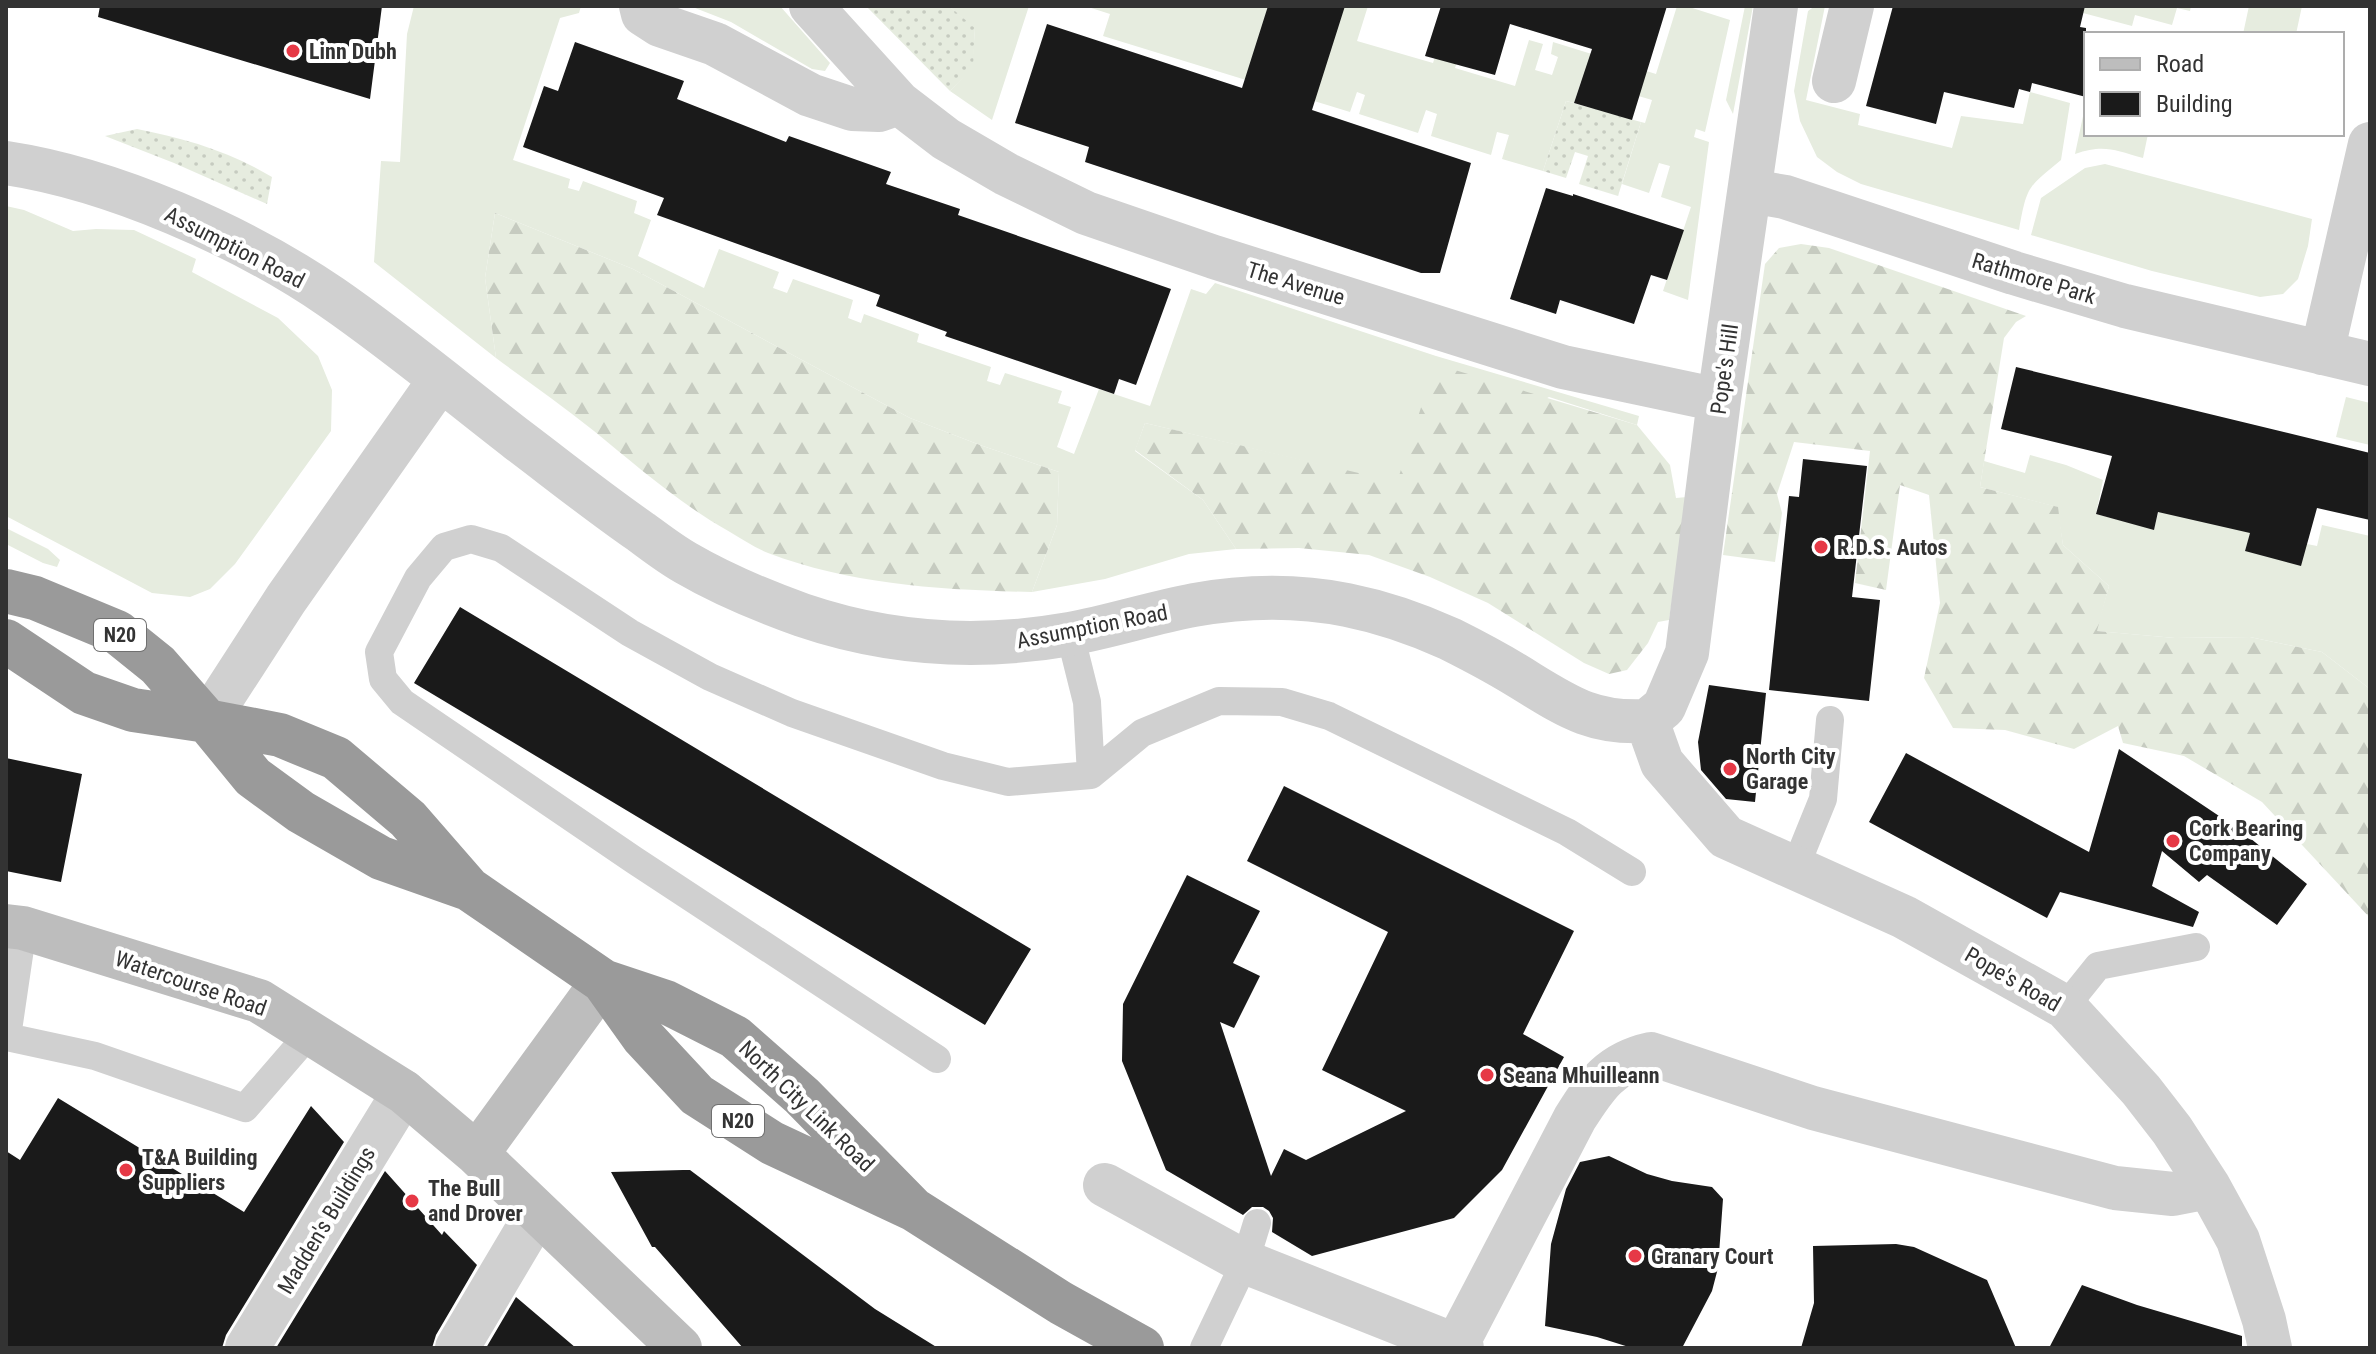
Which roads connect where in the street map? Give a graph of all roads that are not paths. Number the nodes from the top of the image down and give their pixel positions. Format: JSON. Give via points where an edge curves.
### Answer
{"nodes":[{"id":1,"x":641,"y":6,"type":"edge"},
{"id":2,"x":811,"y":6,"type":"edge"},
{"id":3,"x":1776,"y":6,"type":"edge"},
{"id":4,"x":1852,"y":6,"type":"edge"},
{"id":5,"x":1834,"y":81,"type":"dead end"},
{"id":6,"x":899,"y":103,"type":"junction"},
{"id":7,"x":2370,"y":144,"type":"edge"},
{"id":8,"x":6,"y":163,"type":"edge"},
{"id":9,"x":1751,"y":191,"type":"junction"},
{"id":10,"x":2322,"y":353,"type":"junction"},
{"id":11,"x":2370,"y":364,"type":"edge"},
{"id":12,"x":440,"y":380,"type":"junction"},
{"id":13,"x":1719,"y":400,"type":"junction"},
{"id":14,"x":6,"y":591,"type":"edge"},
{"id":15,"x":1070,"y":634,"type":"junction"},
{"id":16,"x":6,"y":641,"type":"edge"},
{"id":17,"x":1830,"y":720,"type":"dead end"},
{"id":18,"x":207,"y":721,"type":"junction"},
{"id":19,"x":1647,"y":721,"type":"junction"},
{"id":20,"x":1091,"y":775,"type":"junction"},
{"id":21,"x":1795,"y":868,"type":"junction"},
{"id":22,"x":1632,"y":872,"type":"dead end"},
{"id":23,"x":469,"y":889,"type":"junction"},
{"id":24,"x":15,"y":927,"type":"edge"},
{"id":25,"x":2196,"y":947,"type":"dead end"},
{"id":26,"x":603,"y":981,"type":"junction"},
{"id":27,"x":2065,"y":1007,"type":"junction"},
{"id":28,"x":310,"y":1033,"type":"junction"},
{"id":29,"x":937,"y":1059,"type":"dead end"},
{"id":30,"x":404,"y":1092,"type":"junction"},
{"id":31,"x":477,"y":1154,"type":"junction"},
{"id":32,"x":1105,"y":1185,"type":"dead end"},
{"id":33,"x":2209,"y":1187,"type":"junction"},
{"id":34,"x":913,"y":1209,"type":"junction"},
{"id":35,"x":537,"y":1213,"type":"junction"},
{"id":36,"x":1259,"y":1240,"type":"junction"},
{"id":37,"x":1459,"y":1347,"type":"edge"},
{"id":38,"x":247,"y":1348,"type":"edge"},
{"id":39,"x":457,"y":1348,"type":"edge"},
{"id":40,"x":680,"y":1348,"type":"edge"},
{"id":41,"x":1142,"y":1348,"type":"edge"},
{"id":42,"x":1204,"y":1348,"type":"edge"},
{"id":43,"x":2270,"y":1348,"type":"edge"}],
"edges":[{"from":1,"to":6,"type":"street","via":[[643,14],[660,25],[715,44],[810,95],[852,109],[879,110]]},
{"from":2,"to":6,"type":"street","name":"The Avenue"},
{"from":3,"to":9,"type":"street","name":"Pope's Hill"},
{"from":4,"to":5,"type":"street"},
{"from":6,"to":13,"type":"street","name":"The Avenue","via":[[946,139],[1086,213],[1563,367]]},
{"from":7,"to":10,"type":"street"},
{"from":8,"to":12,"type":"street","name":"Assumption Road","via":[[90,182],[213,230],[330,296]]},
{"from":9,"to":10,"type":"street","name":"Rathmore Park","via":[[1785,197],[2125,306]]},
{"from":9,"to":13,"type":"street","name":"Pope's Hill"},
{"from":10,"to":11,"type":"street","name":"Rathmore Park"},
{"from":12,"to":15,"type":"street","name":"Assumption Road","via":[[685,563],[789,610],[862,631],[942,644],[999,644]]},
{"from":12,"to":18,"type":"street"},
{"from":13,"to":19,"type":"street","name":"Pope's Hill","via":[[1687,653],[1664,707]]},
{"from":14,"to":18,"type":"highway","name":"North City Link Road","number":"N20","via":[[117,632],[158,665]]},
{"from":15,"to":19,"type":"street","name":"Assumption Road","via":[[1241,599],[1344,604],[1391,615],[1449,639],[1577,710],[1601,719]]},
{"from":15,"to":20,"type":"lane","via":[[1087,702]]},
{"from":16,"to":18,"type":"highway","name":"North City Link Road","number":"N20","via":[[84,693],[133,710]]},
{"from":17,"to":21,"type":"lane","via":[[1823,799]]},
{"from":18,"to":23,"type":"highway","name":"North City Link Road","number":"N20","via":[[253,777],[301,812],[381,858]]},
{"from":18,"to":23,"type":"highway","name":"North City Link Road","number":"N20","via":[[280,735],[336,758],[408,819]]},
{"from":19,"to":21,"type":"street","name":"Pope's Road","via":[[1662,763],[1726,837]]},
{"from":20,"to":22,"type":"lane","via":[[1142,733],[1219,701],[1282,702],[1329,716],[1553,825]]},
{"from":20,"to":29,"type":"lane","via":[[1008,782],[943,766],[792,713],[710,677],[630,633],[501,548],[471,539],[444,547],[418,578],[379,652],[383,679],[402,702]]},
{"from":21,"to":27,"type":"street","name":"Pope's Road","via":[[1904,917]]},
{"from":23,"to":26,"type":"highway","name":"North City Link Road","number":"N20"},
{"from":24,"to":28,"type":"street","name":"Watercourse Road","via":[[259,1001]]},
{"from":24,"to":28,"type":"lane","via":[[7,1037],[95,1056],[245,1108]]},
{"from":25,"to":27,"type":"lane","via":[[2098,966]]},
{"from":26,"to":31,"type":"street"},
{"from":26,"to":34,"type":"highway","name":"North City Link Road","number":"N20","via":[[666,1002],[735,1037],[802,1096]]},
{"from":26,"to":34,"type":"highway","name":"North City Link Road","number":"N20","via":[[643,1037],[697,1095],[772,1143]]},
{"from":27,"to":33,"type":"street","name":"Pope's Road","via":[[2172,1130]]},
{"from":28,"to":30,"type":"street","name":"Watercourse Road"},
{"from":30,"to":31,"type":"street","name":"Watercourse Road"},
{"from":30,"to":38,"type":"street","name":"Madden's Buildings"},
{"from":31,"to":35,"type":"street","name":"Watercourse Road"},
{"from":32,"to":36,"type":"street"},
{"from":33,"to":37,"type":"street","via":[[2173,1194],[2115,1188],[1813,1108],[1651,1054],[1613,1068],[1592,1090]]},
{"from":33,"to":43,"type":"street","name":"Pope's Road","via":[[2238,1240]]},
{"from":34,"to":41,"type":"highway","name":"North City Link Road","number":"N20"},
{"from":35,"to":39,"type":"street"},
{"from":35,"to":40,"type":"street","name":"Watercourse Road"},
{"from":36,"to":37,"type":"street","via":[[1392,1321]]},
{"from":36,"to":42,"type":"lane"}]}
